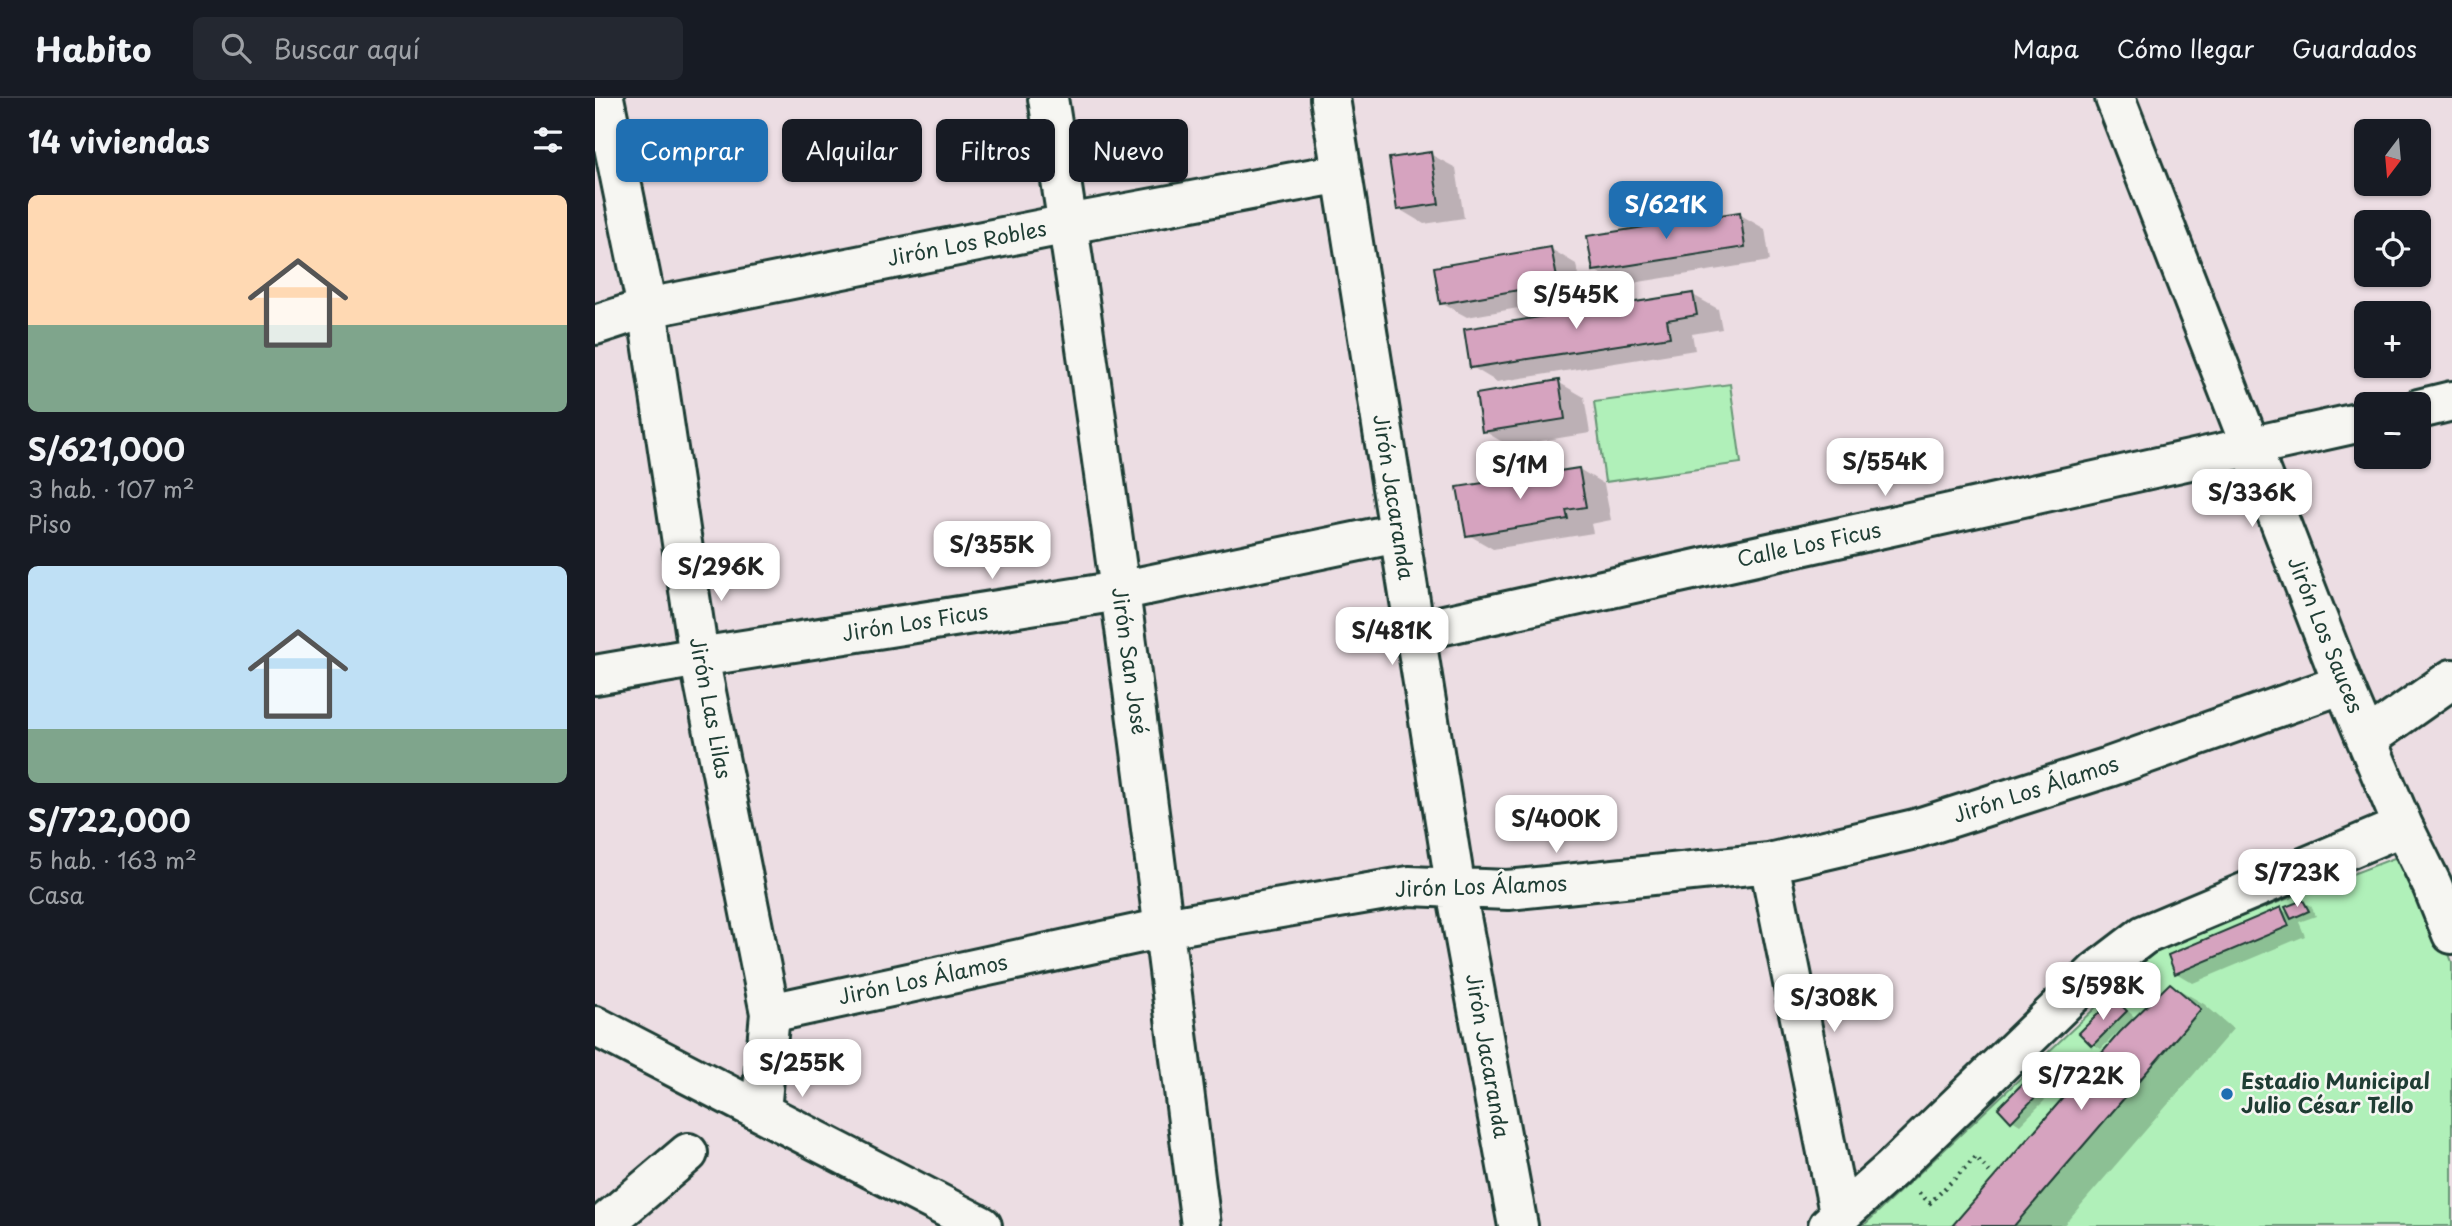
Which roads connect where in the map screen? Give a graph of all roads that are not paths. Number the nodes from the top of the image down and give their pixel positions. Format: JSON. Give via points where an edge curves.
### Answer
{"nodes":[{"id":1,"x":604,"y":98,"type":"edge"},
{"id":2,"x":1048,"y":98,"type":"edge"},
{"id":3,"x":1330,"y":98,"type":"edge"},
{"id":4,"x":2115,"y":98,"type":"edge"},
{"id":5,"x":1342,"y":173,"type":"junction"},
{"id":6,"x":1068,"y":223,"type":"junction"},
{"id":7,"x":647,"y":307,"type":"junction"},
{"id":8,"x":595,"y":326,"type":"edge"},
{"id":9,"x":2452,"y":401,"type":"edge"},
{"id":10,"x":2431,"y":406,"type":"edge"},
{"id":11,"x":2354,"y":425,"type":"edge"},
{"id":12,"x":2252,"y":448,"type":"junction"},
{"id":13,"x":1398,"y":533,"type":"junction"},
{"id":14,"x":1119,"y":590,"type":"junction"},
{"id":15,"x":1417,"y":631,"type":"junction"},
{"id":16,"x":699,"y":657,"type":"junction"},
{"id":17,"x":595,"y":676,"type":"edge"},
{"id":18,"x":2452,"y":679,"type":"edge"},
{"id":19,"x":2343,"y":684,"type":"junction"},
{"id":20,"x":2367,"y":739,"type":"junction"},
{"id":21,"x":2403,"y":826,"type":"junction"},
{"id":22,"x":1769,"y":863,"type":"junction"},
{"id":23,"x":1456,"y":890,"type":"junction"},
{"id":24,"x":1164,"y":928,"type":"junction"},
{"id":25,"x":2452,"y":934,"type":"edge"},
{"id":26,"x":770,"y":1013,"type":"junction"},
{"id":27,"x":595,"y":1026,"type":"edge"},
{"id":28,"x":761,"y":1111,"type":"junction"},
{"id":29,"x":688,"y":1153,"type":"dead end"},
{"id":30,"x":958,"y":1221,"type":"edge"},
{"id":31,"x":1834,"y":1222,"type":"edge"},
{"id":32,"x":602,"y":1226,"type":"edge"},
{"id":33,"x":1201,"y":1226,"type":"edge"},
{"id":34,"x":1518,"y":1226,"type":"edge"}],
"edges":[{"from":1,"to":7,"type":"street","name":"Jirón Las Lilas"},
{"from":2,"to":6,"type":"street","name":"Jirón San José"},
{"from":3,"to":5,"type":"street","name":"Jirón Jacaranda"},
{"from":4,"to":12,"type":"street","name":"Jirón Los Sauces"},
{"from":5,"to":6,"type":"street","name":"Jirón Los Robles"},
{"from":5,"to":13,"type":"street","name":"Jirón Jacaranda"},
{"from":6,"to":7,"type":"street","name":"Jirón Los Robles"},
{"from":6,"to":14,"type":"street","name":"Jirón San José"},
{"from":7,"to":8,"type":"street","name":"Jirón Los Robles"},
{"from":7,"to":16,"type":"street","name":"Jirón Las Lilas"},
{"from":9,"to":10,"type":"street"},
{"from":11,"to":12,"type":"street","name":"Calle Los Ficus"},
{"from":12,"to":15,"type":"street","name":"Calle Los Ficus"},
{"from":12,"to":19,"type":"street","name":"Jirón Los Sauces"},
{"from":13,"to":14,"type":"street","name":"Jirón Los Ficus"},
{"from":13,"to":15,"type":"street","name":"Jirón Jacaranda"},
{"from":14,"to":16,"type":"street","name":"Jirón Los Ficus"},
{"from":14,"to":24,"type":"street","name":"Jirón San José"},
{"from":15,"to":23,"type":"street","name":"Jirón Jacaranda"},
{"from":16,"to":17,"type":"street","name":"Jirón Los Ficus"},
{"from":16,"to":26,"type":"street","name":"Jirón Las Lilas"},
{"from":18,"to":20,"type":"street"},
{"from":19,"to":20,"type":"street","name":"Jirón Los Sauces"},
{"from":19,"to":22,"type":"street","name":"Jirón Los Álamos","via":[[2109,767],[1915,829]]},
{"from":20,"to":21,"type":"street","name":"Jirón Los Sauces"},
{"from":21,"to":25,"type":"street","name":"Jirón Los Sauces"},
{"from":21,"to":31,"type":"street","via":[[2144,935],[2097,971]]},
{"from":22,"to":23,"type":"street","name":"Jirón Los Álamos","via":[[1508,890]]},
{"from":22,"to":31,"type":"street"},
{"from":23,"to":24,"type":"street","name":"Jirón Los Álamos","via":[[1409,886]]},
{"from":23,"to":34,"type":"street","name":"Jirón Jacaranda"},
{"from":24,"to":26,"type":"street","name":"Jirón Los Álamos"},
{"from":24,"to":33,"type":"street","name":"Jirón San José"},
{"from":26,"to":28,"type":"street","name":"Jirón Las Lilas"},
{"from":27,"to":28,"type":"street"},
{"from":28,"to":30,"type":"street"},
{"from":29,"to":32,"type":"street"}]}
